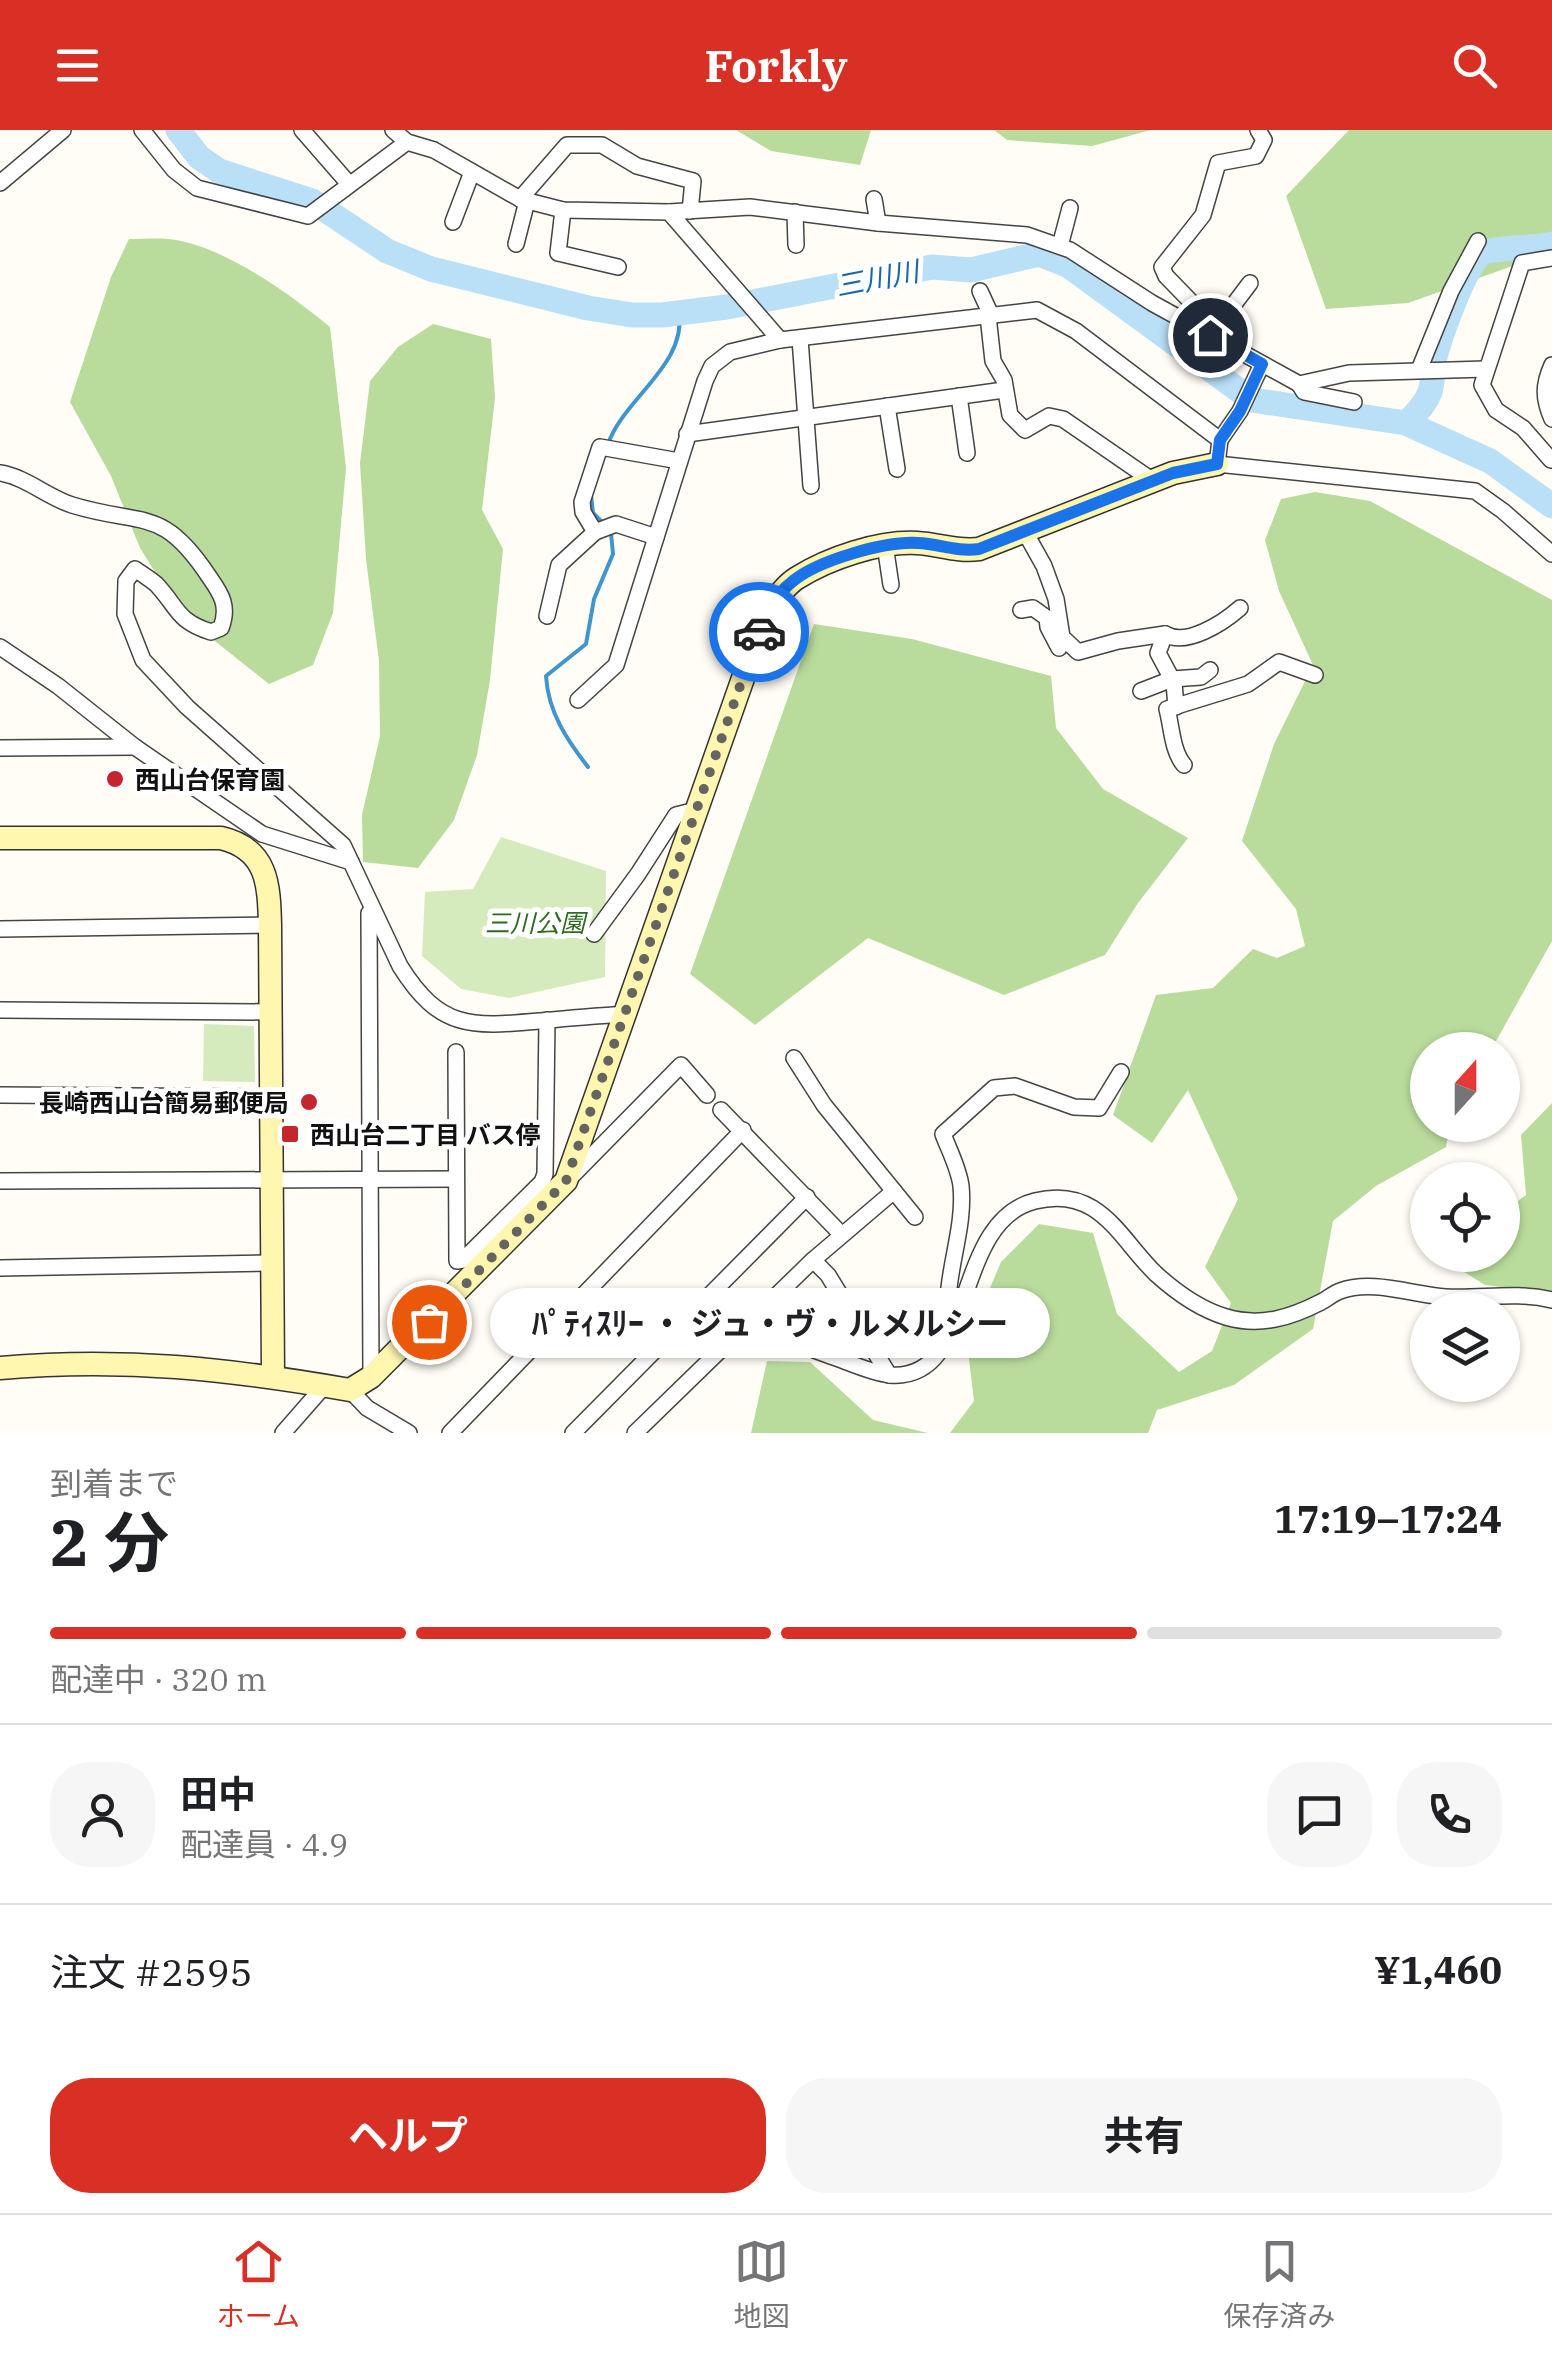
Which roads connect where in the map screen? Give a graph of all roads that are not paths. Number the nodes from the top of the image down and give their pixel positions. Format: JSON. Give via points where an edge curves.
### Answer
{"nodes":[{"id":1,"x":63,"y":130,"type":"edge"},
{"id":2,"x":142,"y":130,"type":"edge"},
{"id":3,"x":302,"y":130,"type":"edge"},
{"id":4,"x":393,"y":130,"type":"edge"},
{"id":5,"x":613,"y":130,"type":"edge"},
{"id":6,"x":1258,"y":130,"type":"edge"},
{"id":7,"x":407,"y":142,"type":"junction"},
{"id":8,"x":602,"y":145,"type":"junction"},
{"id":9,"x":472,"y":172,"type":"junction"},
{"id":10,"x":0,"y":183,"type":"edge"},
{"id":11,"x":343,"y":190,"type":"junction"},
{"id":12,"x":874,"y":199,"type":"dead end"},
{"id":13,"x":524,"y":200,"type":"junction"},
{"id":14,"x":1070,"y":208,"type":"dead end"},
{"id":15,"x":563,"y":210,"type":"junction"},
{"id":16,"x":690,"y":211,"type":"junction"},
{"id":17,"x":670,"y":212,"type":"junction"},
{"id":18,"x":794,"y":212,"type":"junction"},
{"id":19,"x":453,"y":222,"type":"dead end"},
{"id":20,"x":878,"y":223,"type":"junction"},
{"id":21,"x":1478,"y":242,"type":"dead end"},
{"id":22,"x":516,"y":244,"type":"dead end"},
{"id":23,"x":796,"y":245,"type":"dead end"},
{"id":24,"x":1060,"y":246,"type":"junction"},
{"id":25,"x":1552,"y":258,"type":"edge"},
{"id":26,"x":618,"y":267,"type":"dead end"},
{"id":27,"x":1250,"y":283,"type":"dead end"},
{"id":28,"x":980,"y":291,"type":"dead end"},
{"id":29,"x":989,"y":316,"type":"junction"},
{"id":30,"x":1216,"y":336,"type":"junction"},
{"id":31,"x":780,"y":340,"type":"junction"},
{"id":32,"x":800,"y":340,"type":"junction"},
{"id":33,"x":1552,"y":365,"type":"edge"},
{"id":34,"x":1486,"y":369,"type":"junction"},
{"id":35,"x":1422,"y":370,"type":"junction"},
{"id":36,"x":1258,"y":371,"type":"junction"},
{"id":37,"x":1299,"y":384,"type":"junction"},
{"id":38,"x":1004,"y":390,"type":"junction"},
{"id":39,"x":959,"y":396,"type":"junction"},
{"id":40,"x":1354,"y":402,"type":"dead end"},
{"id":41,"x":887,"y":406,"type":"junction"},
{"id":42,"x":804,"y":416,"type":"junction"},
{"id":43,"x":1552,"y":419,"type":"edge"},
{"id":44,"x":686,"y":434,"type":"junction"},
{"id":45,"x":1220,"y":440,"type":"junction"},
{"id":46,"x":966,"y":453,"type":"dead end"},
{"id":47,"x":1551,"y":460,"type":"edge"},
{"id":48,"x":680,"y":462,"type":"junction"},
{"id":49,"x":1217,"y":464,"type":"junction"},
{"id":50,"x":897,"y":469,"type":"dead end"},
{"id":51,"x":0,"y":473,"type":"edge"},
{"id":52,"x":1153,"y":481,"type":"junction"},
{"id":53,"x":811,"y":486,"type":"dead end"},
{"id":54,"x":604,"y":528,"type":"junction"},
{"id":55,"x":1025,"y":532,"type":"junction"},
{"id":56,"x":656,"y":537,"type":"junction"},
{"id":57,"x":886,"y":545,"type":"junction"},
{"id":58,"x":1552,"y":554,"type":"edge"},
{"id":59,"x":891,"y":586,"type":"dead end"},
{"id":60,"x":1240,"y":608,"type":"dead end"},
{"id":61,"x":1021,"y":610,"type":"dead end"},
{"id":62,"x":547,"y":616,"type":"dead end"},
{"id":63,"x":1165,"y":634,"type":"junction"},
{"id":64,"x":0,"y":646,"type":"edge"},
{"id":65,"x":1078,"y":652,"type":"junction"},
{"id":66,"x":1210,"y":670,"type":"dead end"},
{"id":67,"x":1315,"y":675,"type":"dead end"},
{"id":68,"x":1172,"y":679,"type":"junction"},
{"id":69,"x":1141,"y":691,"type":"dead end"},
{"id":70,"x":578,"y":700,"type":"dead end"},
{"id":71,"x":1176,"y":707,"type":"junction"},
{"id":72,"x":0,"y":748,"type":"edge"},
{"id":73,"x":135,"y":748,"type":"junction"},
{"id":74,"x":1184,"y":765,"type":"dead end"},
{"id":75,"x":696,"y":810,"type":"junction"},
{"id":76,"x":0,"y":838,"type":"edge"},
{"id":77,"x":255,"y":843,"type":"junction"},
{"id":78,"x":351,"y":862,"type":"junction"},
{"id":79,"x":369,"y":904,"type":"junction"},
{"id":80,"x":270,"y":925,"type":"junction"},
{"id":81,"x":0,"y":930,"type":"edge"},
{"id":82,"x":594,"y":934,"type":"dead end"},
{"id":83,"x":0,"y":1010,"type":"edge"},
{"id":84,"x":271,"y":1012,"type":"junction"},
{"id":85,"x":625,"y":1014,"type":"junction"},
{"id":86,"x":547,"y":1020,"type":"junction"},
{"id":87,"x":456,"y":1052,"type":"dead end"},
{"id":88,"x":794,"y":1058,"type":"dead end"},
{"id":89,"x":1121,"y":1072,"type":"dead end"},
{"id":90,"x":0,"y":1095,"type":"edge"},
{"id":91,"x":707,"y":1096,"type":"dead end"},
{"id":92,"x":271,"y":1097,"type":"junction"},
{"id":93,"x":721,"y":1110,"type":"dead end"},
{"id":94,"x":743,"y":1130,"type":"junction"},
{"id":95,"x":455,"y":1179,"type":"junction"},
{"id":96,"x":273,"y":1180,"type":"junction"},
{"id":97,"x":369,"y":1180,"type":"junction"},
{"id":98,"x":0,"y":1181,"type":"edge"},
{"id":99,"x":566,"y":1181,"type":"junction"},
{"id":100,"x":894,"y":1191,"type":"junction"},
{"id":101,"x":807,"y":1197,"type":"junction"},
{"id":102,"x":915,"y":1218,"type":"dead end"},
{"id":103,"x":842,"y":1234,"type":"junction"},
{"id":104,"x":813,"y":1260,"type":"junction"},
{"id":105,"x":274,"y":1264,"type":"junction"},
{"id":106,"x":0,"y":1268,"type":"edge"},
{"id":107,"x":1552,"y":1300,"type":"edge"},
{"id":108,"x":746,"y":1325,"type":"junction"},
{"id":109,"x":951,"y":1334,"type":"junction"},
{"id":110,"x":0,"y":1368,"type":"edge"},
{"id":111,"x":273,"y":1375,"type":"junction"},
{"id":112,"x":888,"y":1375,"type":"junction"},
{"id":113,"x":370,"y":1377,"type":"junction"},
{"id":114,"x":325,"y":1386,"type":"junction"},
{"id":115,"x":350,"y":1390,"type":"junction"},
{"id":116,"x":283,"y":1433,"type":"edge"},
{"id":117,"x":408,"y":1433,"type":"edge"},
{"id":118,"x":450,"y":1433,"type":"edge"},
{"id":119,"x":573,"y":1433,"type":"edge"},
{"id":120,"x":635,"y":1433,"type":"edge"}],
"edges":[{"from":1,"to":10,"type":"street"},
{"from":2,"to":11,"type":"street","via":[[197,188],[308,216]]},
{"from":3,"to":11,"type":"street"},
{"from":4,"to":7,"type":"street"},
{"from":5,"to":8,"type":"street"},
{"from":6,"to":30,"type":"street","via":[[1264,140],[1256,156],[1218,164],[1203,215],[1162,267]]},
{"from":7,"to":9,"type":"street"},
{"from":7,"to":11,"type":"street"},
{"from":8,"to":13,"type":"street","via":[[567,145]]},
{"from":8,"to":16,"type":"street","via":[[637,166],[693,180]]},
{"from":9,"to":13,"type":"street"},
{"from":9,"to":19,"type":"street"},
{"from":12,"to":20,"type":"street"},
{"from":13,"to":15,"type":"street"},
{"from":13,"to":22,"type":"street"},
{"from":14,"to":24,"type":"street"},
{"from":15,"to":17,"type":"street"},
{"from":15,"to":26,"type":"street","via":[[558,254]]},
{"from":16,"to":17,"type":"street"},
{"from":16,"to":18,"type":"street","via":[[750,206]]},
{"from":17,"to":31,"type":"street"},
{"from":18,"to":20,"type":"street"},
{"from":18,"to":23,"type":"street"},
{"from":20,"to":24,"type":"street","via":[[1028,234]]},
{"from":21,"to":35,"type":"street","via":[[1451,291]]},
{"from":24,"to":30,"type":"street"},
{"from":25,"to":34,"type":"street","via":[[1522,263]]},
{"from":27,"to":30,"type":"street"},
{"from":28,"to":29,"type":"street"},
{"from":29,"to":32,"type":"street"},
{"from":29,"to":38,"type":"street","via":[[993,361]]},
{"from":29,"to":45,"type":"street","via":[[1037,310],[1052,316]]},
{"from":30,"to":36,"type":"street"},
{"from":31,"to":32,"type":"street"},
{"from":31,"to":44,"type":"street","via":[[730,352],[712,366]]},
{"from":32,"to":42,"type":"street"},
{"from":33,"to":43,"type":"street","via":[[1544,385]]},
{"from":34,"to":35,"type":"street"},
{"from":34,"to":47,"type":"street","via":[[1482,385],[1496,410]]},
{"from":35,"to":37,"type":"street","via":[[1350,373]]},
{"from":36,"to":37,"type":"street"},
{"from":36,"to":45,"type":"street"},
{"from":37,"to":40,"type":"street","via":[[1304,392]]},
{"from":38,"to":39,"type":"street"},
{"from":38,"to":52,"type":"street","via":[[1010,415],[1025,430],[1056,416]]},
{"from":39,"to":41,"type":"street"},
{"from":39,"to":46,"type":"street"},
{"from":41,"to":42,"type":"street"},
{"from":41,"to":50,"type":"street"},
{"from":42,"to":44,"type":"street"},
{"from":42,"to":53,"type":"street"},
{"from":44,"to":48,"type":"street"},
{"from":45,"to":49,"type":"street"},
{"from":48,"to":54,"type":"street","via":[[608,448],[582,502],[583,512]]},
{"from":48,"to":56,"type":"street"},
{"from":49,"to":52,"type":"street"},
{"from":49,"to":58,"type":"street","via":[[1475,492]]},
{"from":51,"to":78,"type":"street","via":[[70,504],[169,528],[190,546],[223,597],[222,628],[191,626],[135,570],[126,582],[125,614],[143,660],[343,845]]},
{"from":52,"to":55,"type":"street"},
{"from":54,"to":56,"type":"street"},
{"from":54,"to":62,"type":"street","via":[[559,565]]},
{"from":55,"to":57,"type":"street","via":[[959,552],[920,543]]},
{"from":55,"to":65,"type":"street","via":[[1056,599],[1062,637]]},
{"from":56,"to":70,"type":"street","via":[[616,665]]},
{"from":57,"to":59,"type":"street"},
{"from":57,"to":75,"type":"street","via":[[795,579],[766,613]]},
{"from":60,"to":63,"type":"street","via":[[1193,636],[1175,640]]},
{"from":61,"to":65,"type":"street","via":[[1034,608],[1047,618],[1063,654]]},
{"from":63,"to":65,"type":"street"},
{"from":63,"to":68,"type":"street","via":[[1158,653]]},
{"from":64,"to":73,"type":"street"},
{"from":66,"to":68,"type":"street"},
{"from":67,"to":71,"type":"street","via":[[1279,662],[1248,684]]},
{"from":68,"to":69,"type":"street"},
{"from":68,"to":71,"type":"street"},
{"from":71,"to":74,"type":"street","via":[[1167,709],[1176,756]]},
{"from":72,"to":73,"type":"street"},
{"from":73,"to":77,"type":"street"},
{"from":75,"to":82,"type":"street","via":[[676,814]]},
{"from":75,"to":85,"type":"street"},
{"from":76,"to":77,"type":"street"},
{"from":77,"to":78,"type":"street"},
{"from":77,"to":80,"type":"street","via":[[269,879]]},
{"from":78,"to":79,"type":"street"},
{"from":79,"to":86,"type":"street","via":[[410,983],[436,1010],[481,1026]]},
{"from":79,"to":97,"type":"street"},
{"from":80,"to":81,"type":"street"},
{"from":80,"to":84,"type":"street"},
{"from":83,"to":84,"type":"street"},
{"from":84,"to":92,"type":"street"},
{"from":85,"to":86,"type":"street"},
{"from":85,"to":99,"type":"street"},
{"from":86,"to":95,"type":"street","via":[[545,1174],[503,1224],[457,1261]]},
{"from":87,"to":95,"type":"street"},
{"from":88,"to":100,"type":"street"},
{"from":89,"to":109,"type":"street","via":[[1099,1108],[1015,1086],[994,1088],[944,1134],[961,1182],[945,1310]]},
{"from":90,"to":92,"type":"street"},
{"from":91,"to":99,"type":"street","via":[[682,1065]]},
{"from":92,"to":96,"type":"street"},
{"from":93,"to":94,"type":"street"},
{"from":94,"to":101,"type":"street"},
{"from":94,"to":118,"type":"street"},
{"from":95,"to":97,"type":"street"},
{"from":96,"to":97,"type":"street"},
{"from":96,"to":98,"type":"street"},
{"from":96,"to":105,"type":"street"},
{"from":97,"to":113,"type":"street"},
{"from":99,"to":113,"type":"street"},
{"from":100,"to":102,"type":"street"},
{"from":100,"to":103,"type":"street"},
{"from":101,"to":103,"type":"street"},
{"from":101,"to":119,"type":"street"},
{"from":103,"to":104,"type":"street"},
{"from":104,"to":108,"type":"street"},
{"from":104,"to":112,"type":"street"},
{"from":105,"to":106,"type":"street"},
{"from":105,"to":111,"type":"street"},
{"from":107,"to":109,"type":"street","via":[[1369,1287],[1341,1290],[1283,1318],[1252,1324],[1200,1308],[1154,1272],[1098,1209],[1059,1198],[1036,1200],[1002,1216],[984,1244]]},
{"from":108,"to":112,"type":"street"},
{"from":108,"to":120,"type":"street"},
{"from":109,"to":112,"type":"street","via":[[926,1364]]},
{"from":110,"to":111,"type":"street","via":[[106,1362]]},
{"from":111,"to":114,"type":"street"},
{"from":113,"to":115,"type":"street"},
{"from":114,"to":115,"type":"street"},
{"from":114,"to":116,"type":"street"},
{"from":115,"to":117,"type":"street"}]}
